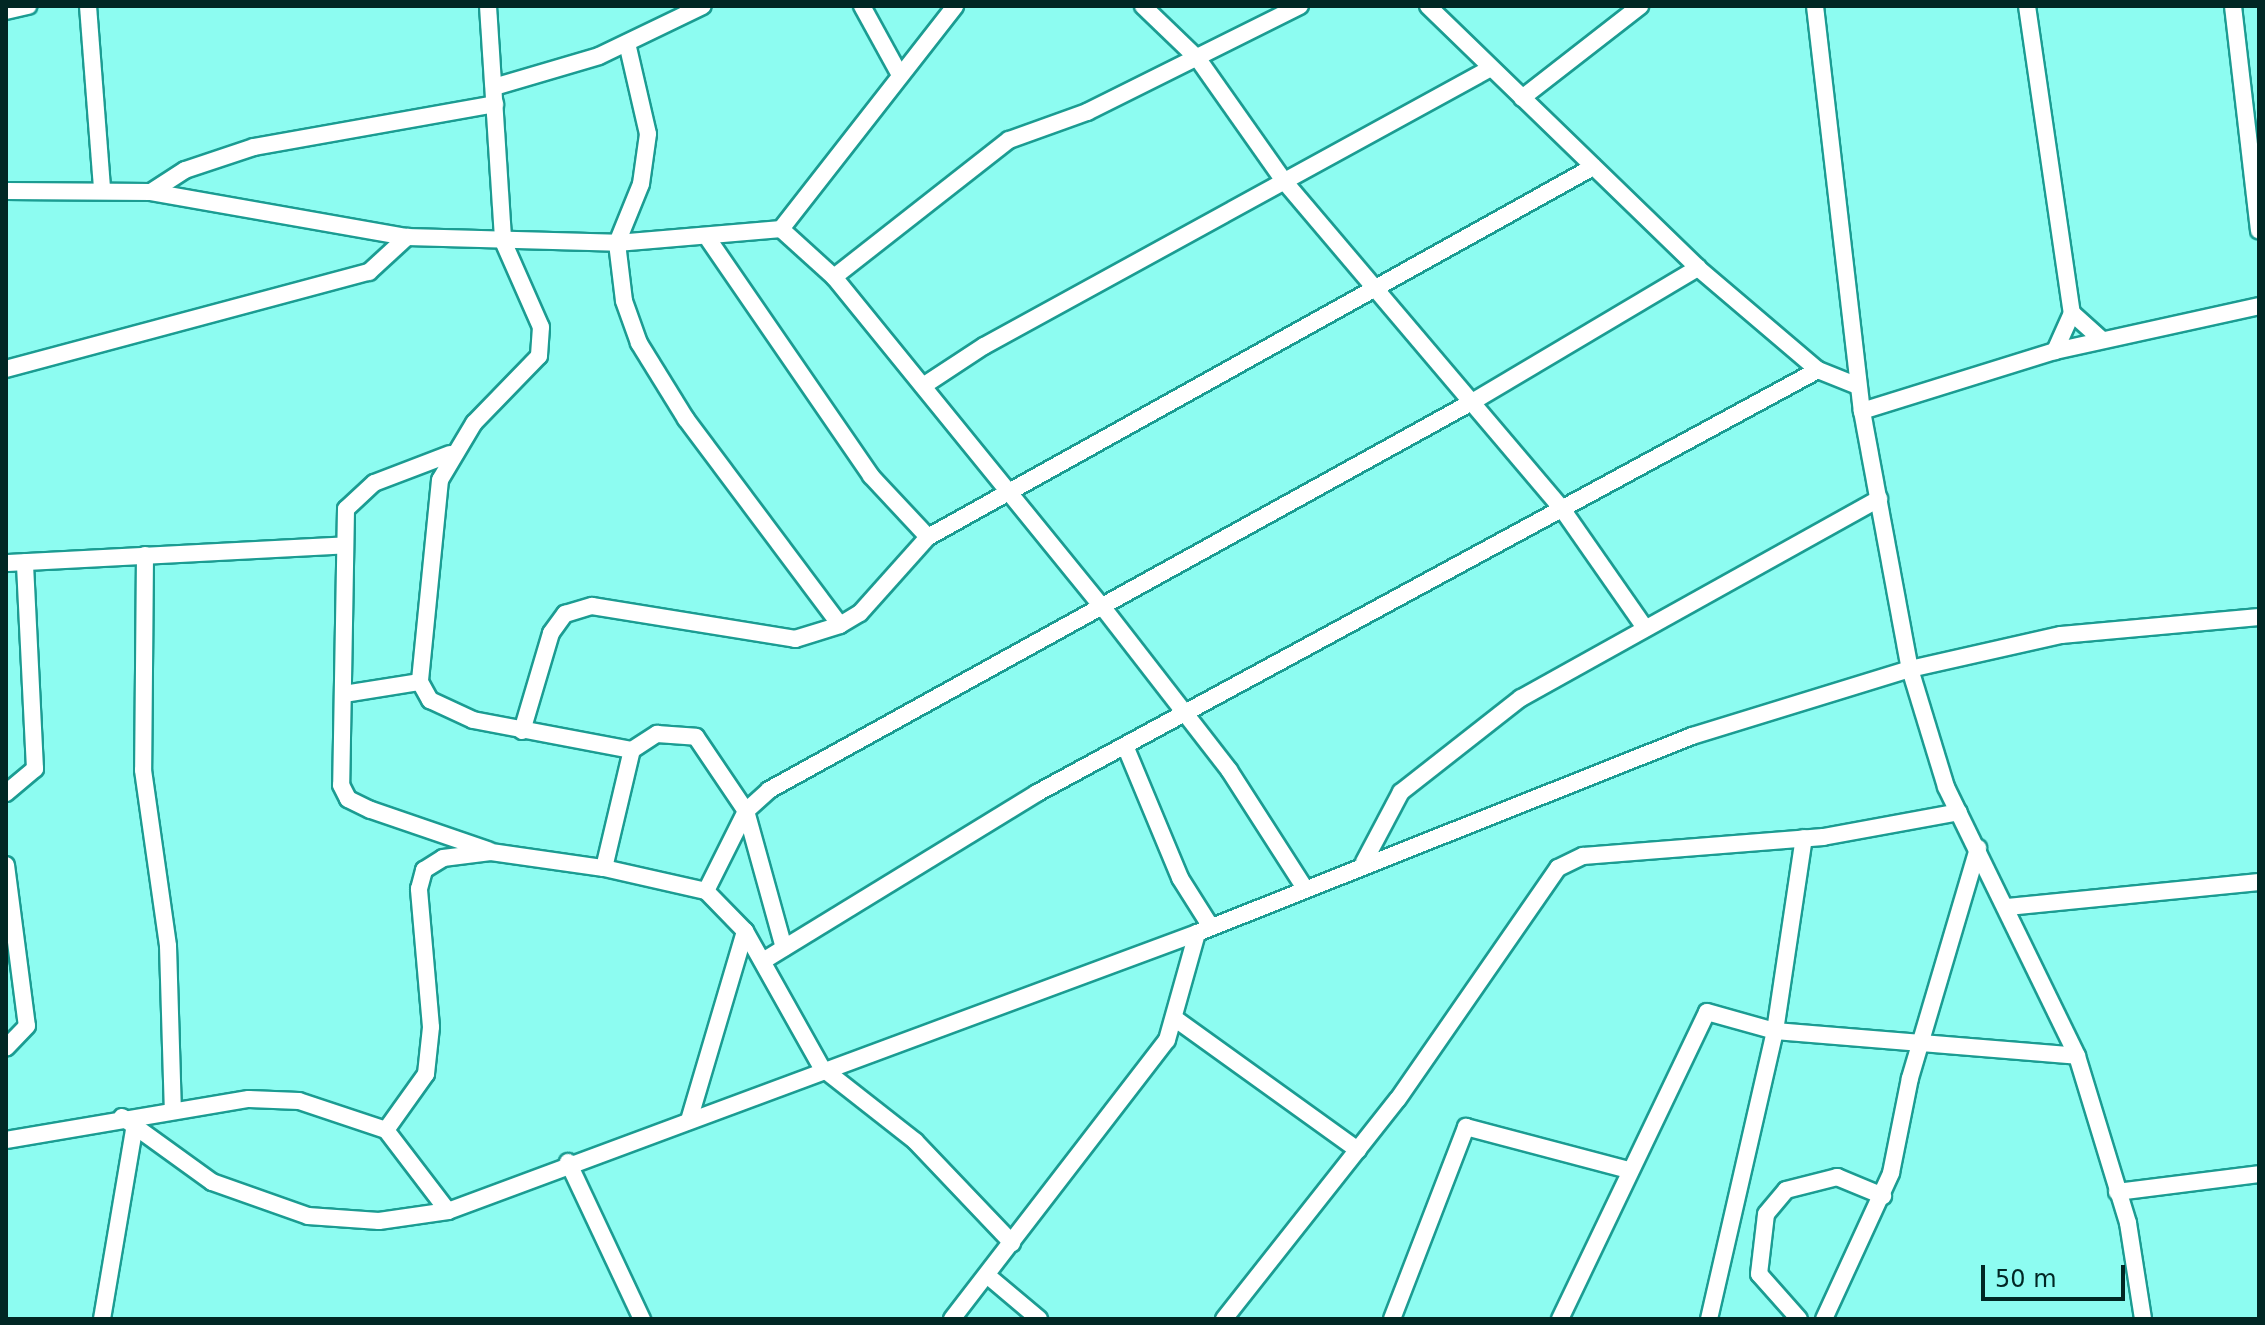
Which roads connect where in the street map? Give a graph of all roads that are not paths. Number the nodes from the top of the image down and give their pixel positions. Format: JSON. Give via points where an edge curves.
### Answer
{"nodes":[{"id":1,"x":28,"y":6,"type":"edge"},
{"id":2,"x":88,"y":6,"type":"edge"},
{"id":3,"x":488,"y":6,"type":"edge"},
{"id":4,"x":703,"y":6,"type":"edge"},
{"id":5,"x":862,"y":6,"type":"edge"},
{"id":6,"x":955,"y":6,"type":"edge"},
{"id":7,"x":1143,"y":6,"type":"edge"},
{"id":8,"x":1300,"y":6,"type":"edge"},
{"id":9,"x":1428,"y":6,"type":"edge"},
{"id":10,"x":1640,"y":6,"type":"edge"},
{"id":11,"x":1815,"y":6,"type":"edge"},
{"id":12,"x":2027,"y":6,"type":"edge"},
{"id":13,"x":2233,"y":6,"type":"edge"},
{"id":14,"x":6,"y":11,"type":"edge"},
{"id":15,"x":627,"y":43,"type":"junction"},
{"id":16,"x":1198,"y":59,"type":"junction"},
{"id":17,"x":1491,"y":68,"type":"junction"},
{"id":18,"x":900,"y":75,"type":"junction"},
{"id":19,"x":495,"y":96,"type":"junction"},
{"id":20,"x":1522,"y":98,"type":"junction"},
{"id":21,"x":1593,"y":167,"type":"junction"},
{"id":22,"x":1284,"y":181,"type":"junction"},
{"id":23,"x":102,"y":189,"type":"junction"},
{"id":24,"x":6,"y":191,"type":"edge"},
{"id":25,"x":151,"y":192,"type":"junction"},
{"id":26,"x":781,"y":229,"type":"junction"},
{"id":27,"x":2259,"y":231,"type":"edge"},
{"id":28,"x":407,"y":237,"type":"junction"},
{"id":29,"x":709,"y":240,"type":"junction"},
{"id":30,"x":503,"y":241,"type":"junction"},
{"id":31,"x":617,"y":243,"type":"junction"},
{"id":32,"x":1698,"y":268,"type":"junction"},
{"id":33,"x":834,"y":277,"type":"junction"},
{"id":34,"x":1374,"y":285,"type":"junction"},
{"id":35,"x":2259,"y":306,"type":"edge"},
{"id":36,"x":2072,"y":313,"type":"junction"},
{"id":37,"x":2102,"y":340,"type":"junction"},
{"id":38,"x":2055,"y":351,"type":"junction"},
{"id":39,"x":6,"y":369,"type":"edge"},
{"id":40,"x":1818,"y":370,"type":"junction"},
{"id":41,"x":923,"y":386,"type":"junction"},
{"id":42,"x":1858,"y":386,"type":"junction"},
{"id":43,"x":1472,"y":402,"type":"junction"},
{"id":44,"x":1862,"y":411,"type":"junction"},
{"id":45,"x":450,"y":454,"type":"junction"},
{"id":46,"x":1009,"y":492,"type":"junction"},
{"id":47,"x":1879,"y":499,"type":"junction"},
{"id":48,"x":1560,"y":506,"type":"junction"},
{"id":49,"x":928,"y":537,"type":"junction"},
{"id":50,"x":344,"y":545,"type":"junction"},
{"id":51,"x":145,"y":555,"type":"junction"},
{"id":52,"x":25,"y":562,"type":"junction"},
{"id":53,"x":6,"y":563,"type":"edge"},
{"id":54,"x":1101,"y":605,"type":"junction"},
{"id":55,"x":2259,"y":617,"type":"edge"},
{"id":56,"x":840,"y":625,"type":"junction"},
{"id":57,"x":1645,"y":628,"type":"junction"},
{"id":58,"x":1910,"y":669,"type":"junction"},
{"id":59,"x":420,"y":682,"type":"junction"},
{"id":60,"x":344,"y":694,"type":"junction"},
{"id":61,"x":1188,"y":717,"type":"junction"},
{"id":62,"x":522,"y":731,"type":"junction"},
{"id":63,"x":1126,"y":748,"type":"junction"},
{"id":64,"x":632,"y":750,"type":"junction"},
{"id":65,"x":6,"y":793,"type":"edge"},
{"id":66,"x":746,"y":811,"type":"junction"},
{"id":67,"x":1959,"y":812,"type":"junction"},
{"id":68,"x":1804,"y":838,"type":"junction"},
{"id":69,"x":1978,"y":848,"type":"junction"},
{"id":70,"x":491,"y":852,"type":"junction"},
{"id":71,"x":1364,"y":862,"type":"junction"},
{"id":72,"x":6,"y":865,"type":"edge"},
{"id":73,"x":604,"y":868,"type":"junction"},
{"id":74,"x":2259,"y":882,"type":"edge"},
{"id":75,"x":1304,"y":887,"type":"junction"},
{"id":76,"x":706,"y":891,"type":"junction"},
{"id":77,"x":2008,"y":907,"type":"junction"},
{"id":78,"x":1204,"y":930,"type":"junction"},
{"id":79,"x":745,"y":931,"type":"junction"},
{"id":80,"x":784,"y":948,"type":"junction"},
{"id":81,"x":763,"y":961,"type":"junction"},
{"id":82,"x":1177,"y":1020,"type":"junction"},
{"id":83,"x":1775,"y":1031,"type":"junction"},
{"id":84,"x":6,"y":1048,"type":"edge"},
{"id":85,"x":1921,"y":1048,"type":"junction"},
{"id":86,"x":2077,"y":1056,"type":"junction"},
{"id":87,"x":822,"y":1068,"type":"junction"},
{"id":88,"x":173,"y":1110,"type":"junction"},
{"id":89,"x":690,"y":1117,"type":"junction"},
{"id":90,"x":128,"y":1123,"type":"junction"},
{"id":91,"x":386,"y":1130,"type":"junction"},
{"id":92,"x":6,"y":1140,"type":"edge"},
{"id":93,"x":1358,"y":1150,"type":"junction"},
{"id":94,"x":568,"y":1162,"type":"junction"},
{"id":95,"x":1629,"y":1170,"type":"junction"},
{"id":96,"x":2259,"y":1174,"type":"edge"},
{"id":97,"x":2117,"y":1192,"type":"junction"},
{"id":98,"x":1883,"y":1196,"type":"junction"},
{"id":99,"x":448,"y":1211,"type":"junction"},
{"id":100,"x":1012,"y":1243,"type":"junction"},
{"id":101,"x":988,"y":1276,"type":"junction"},
{"id":102,"x":951,"y":1318,"type":"edge"},
{"id":103,"x":102,"y":1319,"type":"edge"},
{"id":104,"x":642,"y":1319,"type":"edge"},
{"id":105,"x":1039,"y":1319,"type":"edge"},
{"id":106,"x":1224,"y":1319,"type":"edge"},
{"id":107,"x":1392,"y":1319,"type":"edge"},
{"id":108,"x":1560,"y":1319,"type":"edge"},
{"id":109,"x":1709,"y":1319,"type":"edge"},
{"id":110,"x":1799,"y":1319,"type":"edge"},
{"id":111,"x":1824,"y":1319,"type":"edge"},
{"id":112,"x":2143,"y":1319,"type":"edge"}],
"edges":[{"from":1,"to":14,"type":"street"},
{"from":2,"to":23,"type":"street"},
{"from":3,"to":19,"type":"street"},
{"from":4,"to":15,"type":"street"},
{"from":5,"to":18,"type":"street"},
{"from":6,"to":18,"type":"street"},
{"from":7,"to":16,"type":"street"},
{"from":8,"to":16,"type":"street"},
{"from":9,"to":17,"type":"street"},
{"from":10,"to":20,"type":"street"},
{"from":11,"to":42,"type":"street"},
{"from":12,"to":36,"type":"street"},
{"from":13,"to":27,"type":"street"},
{"from":15,"to":19,"type":"street"},
{"from":15,"to":31,"type":"street","via":[[648,158]]},
{"from":16,"to":22,"type":"street"},
{"from":16,"to":33,"type":"street","via":[[1009,140]]},
{"from":17,"to":20,"type":"street"},
{"from":17,"to":22,"type":"street"},
{"from":18,"to":26,"type":"street"},
{"from":19,"to":25,"type":"street","via":[[254,147],[185,170]]},
{"from":19,"to":30,"type":"street"},
{"from":20,"to":21,"type":"street"},
{"from":21,"to":32,"type":"street"},
{"from":21,"to":34,"type":"street"},
{"from":22,"to":34,"type":"street"},
{"from":22,"to":41,"type":"street"},
{"from":23,"to":24,"type":"street"},
{"from":23,"to":25,"type":"street"},
{"from":25,"to":28,"type":"street"},
{"from":26,"to":29,"type":"street"},
{"from":26,"to":33,"type":"street"},
{"from":28,"to":30,"type":"street"},
{"from":28,"to":39,"type":"street","via":[[369,272]]},
{"from":29,"to":31,"type":"street"},
{"from":29,"to":49,"type":"street","via":[[871,476]]},
{"from":30,"to":31,"type":"street"},
{"from":30,"to":45,"type":"street","via":[[541,327],[539,356]]},
{"from":31,"to":56,"type":"street","via":[[624,301],[639,343],[686,419]]},
{"from":32,"to":40,"type":"street"},
{"from":32,"to":43,"type":"street"},
{"from":33,"to":41,"type":"street"},
{"from":34,"to":43,"type":"street"},
{"from":34,"to":46,"type":"street"},
{"from":35,"to":37,"type":"street"},
{"from":36,"to":37,"type":"street"},
{"from":36,"to":38,"type":"street"},
{"from":37,"to":38,"type":"street"},
{"from":38,"to":44,"type":"street"},
{"from":40,"to":42,"type":"street"},
{"from":40,"to":48,"type":"street"},
{"from":41,"to":46,"type":"street"},
{"from":42,"to":44,"type":"street"},
{"from":43,"to":48,"type":"street"},
{"from":43,"to":54,"type":"street"},
{"from":44,"to":47,"type":"street"},
{"from":45,"to":50,"type":"street","via":[[356,492],[346,509]]},
{"from":45,"to":59,"type":"street","via":[[440,480]]},
{"from":46,"to":49,"type":"street"},
{"from":46,"to":54,"type":"street"},
{"from":47,"to":57,"type":"street"},
{"from":47,"to":58,"type":"street"},
{"from":48,"to":57,"type":"street"},
{"from":48,"to":61,"type":"street"},
{"from":49,"to":56,"type":"street"},
{"from":50,"to":51,"type":"street"},
{"from":50,"to":60,"type":"street"},
{"from":51,"to":52,"type":"street"},
{"from":51,"to":88,"type":"street","via":[[143,770],[168,946]]},
{"from":52,"to":53,"type":"street"},
{"from":52,"to":65,"type":"street","via":[[35,769]]},
{"from":54,"to":61,"type":"street"},
{"from":54,"to":66,"type":"street","via":[[769,790]]},
{"from":55,"to":58,"type":"street","via":[[2061,635]]},
{"from":56,"to":62,"type":"street","via":[[795,639],[592,606],[565,614],[551,633]]},
{"from":57,"to":71,"type":"street","via":[[1521,698],[1421,772],[1401,792]]},
{"from":58,"to":67,"type":"street"},
{"from":58,"to":71,"type":"street","via":[[1692,736]]},
{"from":59,"to":60,"type":"street"},
{"from":59,"to":62,"type":"street","via":[[443,709]]},
{"from":60,"to":70,"type":"street","via":[[341,785],[348,799]]},
{"from":61,"to":63,"type":"street"},
{"from":61,"to":75,"type":"street"},
{"from":62,"to":64,"type":"street"},
{"from":63,"to":78,"type":"street"},
{"from":63,"to":80,"type":"street","via":[[1037,793]]},
{"from":64,"to":66,"type":"street","via":[[657,734],[696,737]]},
{"from":64,"to":73,"type":"street"},
{"from":66,"to":76,"type":"street"},
{"from":66,"to":80,"type":"street"},
{"from":67,"to":68,"type":"street"},
{"from":67,"to":69,"type":"street"},
{"from":68,"to":83,"type":"street"},
{"from":68,"to":93,"type":"street","via":[[1583,856],[1558,868]]},
{"from":69,"to":77,"type":"street"},
{"from":69,"to":85,"type":"street"},
{"from":70,"to":73,"type":"street"},
{"from":70,"to":91,"type":"street","via":[[443,858],[424,870],[419,889],[431,1027],[426,1074]]},
{"from":71,"to":75,"type":"street"},
{"from":72,"to":84,"type":"street","via":[[27,1026]]},
{"from":73,"to":76,"type":"street"},
{"from":74,"to":77,"type":"street"},
{"from":75,"to":78,"type":"street"},
{"from":76,"to":79,"type":"street"},
{"from":77,"to":86,"type":"street"},
{"from":78,"to":82,"type":"street"},
{"from":78,"to":87,"type":"street"},
{"from":79,"to":81,"type":"street"},
{"from":79,"to":89,"type":"street"},
{"from":80,"to":81,"type":"street"},
{"from":81,"to":87,"type":"street"},
{"from":82,"to":93,"type":"street"},
{"from":82,"to":100,"type":"street"},
{"from":83,"to":85,"type":"street"},
{"from":83,"to":95,"type":"street","via":[[1713,1011],[1702,1016]]},
{"from":83,"to":109,"type":"street"},
{"from":85,"to":86,"type":"street"},
{"from":85,"to":98,"type":"street"},
{"from":86,"to":97,"type":"street"},
{"from":87,"to":89,"type":"street"},
{"from":87,"to":100,"type":"street","via":[[915,1141]]},
{"from":88,"to":90,"type":"street"},
{"from":88,"to":91,"type":"street","via":[[299,1101]]},
{"from":89,"to":94,"type":"street"},
{"from":90,"to":92,"type":"street"},
{"from":90,"to":99,"type":"street","via":[[212,1182],[308,1216],[379,1221]]},
{"from":90,"to":103,"type":"street"},
{"from":91,"to":99,"type":"street"},
{"from":93,"to":106,"type":"street"},
{"from":94,"to":99,"type":"street"},
{"from":94,"to":104,"type":"street"},
{"from":95,"to":107,"type":"street","via":[[1466,1127]]},
{"from":95,"to":108,"type":"street"},
{"from":96,"to":97,"type":"street"},
{"from":97,"to":112,"type":"street"},
{"from":98,"to":110,"type":"street","via":[[1837,1177],[1786,1190],[1766,1214],[1759,1274]]},
{"from":98,"to":111,"type":"street","via":[[1840,1272]]},
{"from":100,"to":101,"type":"street"},
{"from":101,"to":102,"type":"street"},
{"from":101,"to":105,"type":"street"}]}
